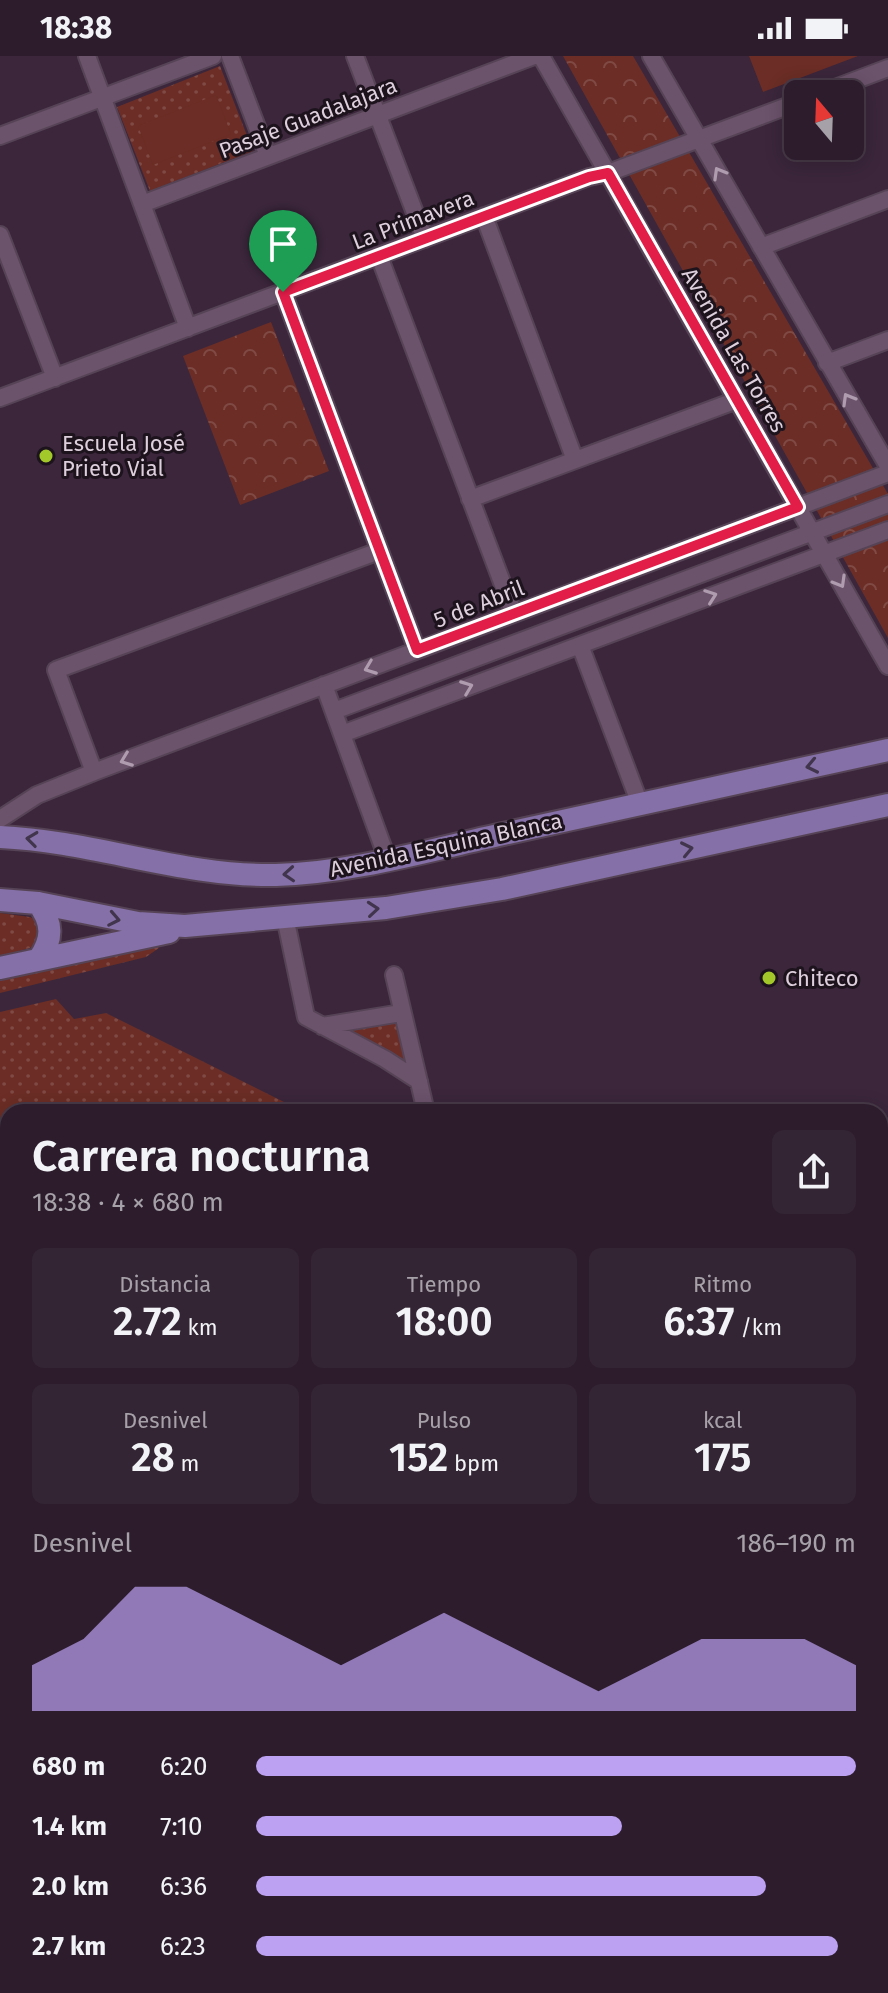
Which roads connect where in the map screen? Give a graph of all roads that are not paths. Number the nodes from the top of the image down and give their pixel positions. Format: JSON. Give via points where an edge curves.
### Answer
{"nodes":[{"id":1,"x":87,"y":56,"type":"edge"},
{"id":2,"x":213,"y":56,"type":"edge"},
{"id":3,"x":230,"y":56,"type":"edge"},
{"id":4,"x":355,"y":56,"type":"edge"},
{"id":5,"x":534,"y":56,"type":"edge"},
{"id":6,"x":541,"y":56,"type":"edge"},
{"id":7,"x":651,"y":56,"type":"edge"},
{"id":8,"x":888,"y":68,"type":"edge"},
{"id":9,"x":856,"y":80,"type":"edge"},
{"id":10,"x":102,"y":97,"type":"junction"},
{"id":11,"x":784,"y":107,"type":"edge"},
{"id":12,"x":377,"y":114,"type":"junction"},
{"id":13,"x":0,"y":136,"type":"edge"},
{"id":14,"x":700,"y":139,"type":"junction"},
{"id":15,"x":268,"y":156,"type":"junction"},
{"id":16,"x":608,"y":173,"type":"junction"},
{"id":17,"x":888,"y":199,"type":"edge"},
{"id":18,"x":142,"y":204,"type":"junction"},
{"id":19,"x":484,"y":216,"type":"junction"},
{"id":20,"x":0,"y":235,"type":"edge"},
{"id":21,"x":425,"y":239,"type":"junction"},
{"id":22,"x":761,"y":247,"type":"junction"},
{"id":23,"x":379,"y":256,"type":"junction"},
{"id":24,"x":283,"y":292,"type":"junction"},
{"id":25,"x":188,"y":328,"type":"junction"},
{"id":26,"x":888,"y":340,"type":"edge"},
{"id":27,"x":827,"y":363,"type":"junction"},
{"id":28,"x":55,"y":378,"type":"junction"},
{"id":29,"x":0,"y":398,"type":"edge"},
{"id":30,"x":737,"y":400,"type":"junction"},
{"id":31,"x":575,"y":460,"type":"junction"},
{"id":32,"x":888,"y":466,"type":"edge"},
{"id":33,"x":888,"y":473,"type":"edge"},
{"id":34,"x":470,"y":499,"type":"junction"},
{"id":35,"x":888,"y":504,"type":"edge"},
{"id":36,"x":798,"y":507,"type":"junction"},
{"id":37,"x":888,"y":530,"type":"edge"},
{"id":38,"x":812,"y":533,"type":"junction"},
{"id":39,"x":379,"y":551,"type":"junction"},
{"id":40,"x":824,"y":554,"type":"junction"},
{"id":41,"x":514,"y":614,"type":"junction"},
{"id":42,"x":580,"y":645,"type":"junction"},
{"id":43,"x":417,"y":650,"type":"junction"},
{"id":44,"x":888,"y":666,"type":"edge"},
{"id":45,"x":324,"y":685,"type":"junction"},
{"id":46,"x":334,"y":711,"type":"junction"},
{"id":47,"x":342,"y":734,"type":"junction"},
{"id":48,"x":888,"y":750,"type":"edge"},
{"id":49,"x":94,"y":772,"type":"junction"},
{"id":50,"x":640,"y":804,"type":"junction"},
{"id":51,"x":888,"y":805,"type":"edge"},
{"id":52,"x":0,"y":819,"type":"edge"},
{"id":53,"x":0,"y":837,"type":"edge"},
{"id":54,"x":387,"y":858,"type":"junction"},
{"id":55,"x":0,"y":900,"type":"edge"},
{"id":56,"x":38,"y":903,"type":"junction"},
{"id":57,"x":285,"y":917,"type":"junction"},
{"id":58,"x":185,"y":926,"type":"junction"},
{"id":59,"x":39,"y":959,"type":"junction"},
{"id":60,"x":0,"y":968,"type":"edge"},
{"id":61,"x":394,"y":975,"type":"dead end"},
{"id":62,"x":401,"y":1013,"type":"junction"},
{"id":63,"x":322,"y":1026,"type":"junction"},
{"id":64,"x":419,"y":1081,"type":"junction"},
{"id":65,"x":424,"y":1104,"type":"edge"}],
"edges":[{"from":1,"to":10,"type":"street"},
{"from":2,"to":10,"type":"street"},
{"from":3,"to":15,"type":"street"},
{"from":4,"to":12,"type":"street"},
{"from":5,"to":12,"type":"street","name":"Pasaje Guadalajara"},
{"from":6,"to":16,"type":"street","name":"Avenida Las Torres"},
{"from":7,"to":14,"type":"street"},
{"from":8,"to":9,"type":"street"},
{"from":10,"to":13,"type":"street"},
{"from":10,"to":18,"type":"street"},
{"from":11,"to":14,"type":"street","name":"La Primavera"},
{"from":12,"to":15,"type":"street","name":"Pasaje Guadalajara"},
{"from":12,"to":21,"type":"street"},
{"from":14,"to":16,"type":"street","name":"La Primavera"},
{"from":22,"to":14,"type":"street","one_way":true},
{"from":15,"to":18,"type":"street","name":"Pasaje Guadalajara"},
{"from":16,"to":19,"type":"street","name":"La Primavera"},
{"from":16,"to":30,"type":"street","name":"Avenida Las Torres"},
{"from":17,"to":22,"type":"street"},
{"from":18,"to":25,"type":"street"},
{"from":19,"to":21,"type":"street","name":"La Primavera"},
{"from":19,"to":31,"type":"street"},
{"from":20,"to":28,"type":"street"},
{"from":21,"to":23,"type":"street","name":"La Primavera"},
{"from":22,"to":27,"type":"street"},
{"from":23,"to":24,"type":"street","name":"La Primavera"},
{"from":23,"to":34,"type":"street"},
{"from":24,"to":25,"type":"street","name":"La Primavera"},
{"from":24,"to":39,"type":"street"},
{"from":25,"to":28,"type":"street","name":"La Primavera"},
{"from":26,"to":27,"type":"street"},
{"from":32,"to":27,"type":"street","one_way":true},
{"from":28,"to":29,"type":"street","name":"La Primavera"},
{"from":30,"to":31,"type":"street"},
{"from":30,"to":36,"type":"street","name":"Avenida Las Torres"},
{"from":31,"to":34,"type":"street"},
{"from":33,"to":36,"type":"street","name":"5 de Abril"},
{"from":34,"to":41,"type":"street"},
{"from":35,"to":38,"type":"street"},
{"from":36,"to":38,"type":"street","name":"Avenida Las Torres"},
{"from":36,"to":41,"type":"street","name":"5 de Abril"},
{"from":37,"to":40,"type":"street"},
{"from":38,"to":40,"type":"street","name":"Avenida Las Torres"},
{"from":38,"to":46,"type":"street"},
{"from":39,"to":43,"type":"street"},
{"from":39,"to":49,"type":"street","via":[[56,670]]},
{"from":42,"to":40,"type":"street","one_way":true},
{"from":40,"to":44,"type":"street","name":"Avenida Las Torres","one_way":true},
{"from":41,"to":43,"type":"street","name":"5 de Abril"},
{"from":47,"to":42,"type":"street","one_way":true},
{"from":42,"to":50,"type":"street"},
{"from":43,"to":45,"type":"street","name":"5 de Abril","one_way":true},
{"from":45,"to":46,"type":"street"},
{"from":45,"to":49,"type":"street","name":"5 de Abril","one_way":true},
{"from":46,"to":47,"type":"street"},
{"from":47,"to":54,"type":"street"},
{"from":48,"to":50,"type":"main road","name":"Avenida Esquina Blanca","one_way":true},
{"from":49,"to":52,"type":"street","name":"5 de Abril","via":[[37,795]]},
{"from":50,"to":54,"type":"main road","name":"Avenida Esquina Blanca"},
{"from":57,"to":51,"type":"main road","name":"Avenida Esquina Blanca","one_way":true,"via":[[455,898]]},
{"from":54,"to":53,"type":"main road","name":"Avenida Esquina Blanca","one_way":true,"via":[[310,872],[253,874]]},
{"from":55,"to":56,"type":"main road","name":"Avenida Esquina Blanca"},
{"from":56,"to":58,"type":"main road","name":"Avenida Esquina Blanca","one_way":true,"via":[[138,923]]},
{"from":56,"to":59,"type":"main road","via":[[51,932]]},
{"from":57,"to":58,"type":"main road","name":"Avenida Esquina Blanca"},
{"from":57,"to":63,"type":"street","via":[[306,1017]]},
{"from":58,"to":59,"type":"main road"},
{"from":59,"to":60,"type":"main road"},
{"from":61,"to":62,"type":"street"},
{"from":62,"to":63,"type":"street"},
{"from":62,"to":64,"type":"street"},
{"from":63,"to":64,"type":"street"},
{"from":64,"to":65,"type":"street"}]}
